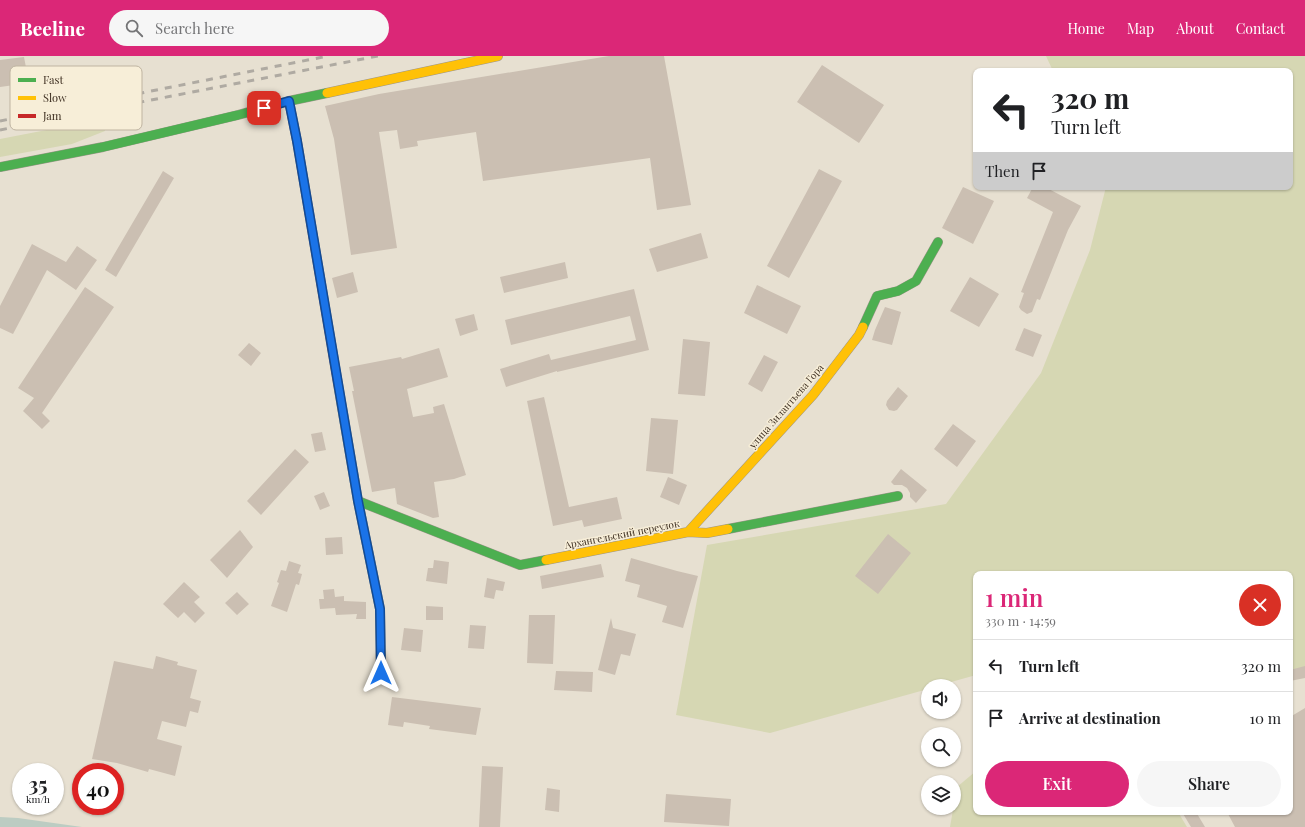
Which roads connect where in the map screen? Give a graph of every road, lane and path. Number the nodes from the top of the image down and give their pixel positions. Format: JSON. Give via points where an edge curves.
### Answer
{"nodes":[{"id":1,"x":498,"y":56,"type":"edge"},
{"id":2,"x":289,"y":101,"type":"junction"},
{"id":3,"x":0,"y":167,"type":"edge"},
{"id":4,"x":938,"y":242,"type":"dead end"},
{"id":5,"x":898,"y":496,"type":"dead end"},
{"id":6,"x":358,"y":501,"type":"junction"},
{"id":7,"x":688,"y":532,"type":"junction"},
{"id":8,"x":381,"y":673,"type":"dead end"}],
"edges":[{"from":1,"to":2,"type":"street"},
{"from":2,"to":3,"type":"street","via":[[103,147]]},
{"from":2,"to":6,"type":"street"},
{"from":4,"to":7,"type":"street","name":"улица Зилантьева Гора","via":[[916,281],[898,292],[877,296],[859,335],[813,395]]},
{"from":5,"to":7,"type":"street","name":"Архангельский переулок","via":[[707,533]]},
{"from":6,"to":7,"type":"street","name":"Архангельский переулок","via":[[520,565]]},
{"from":6,"to":8,"type":"street","via":[[380,609]]}]}
